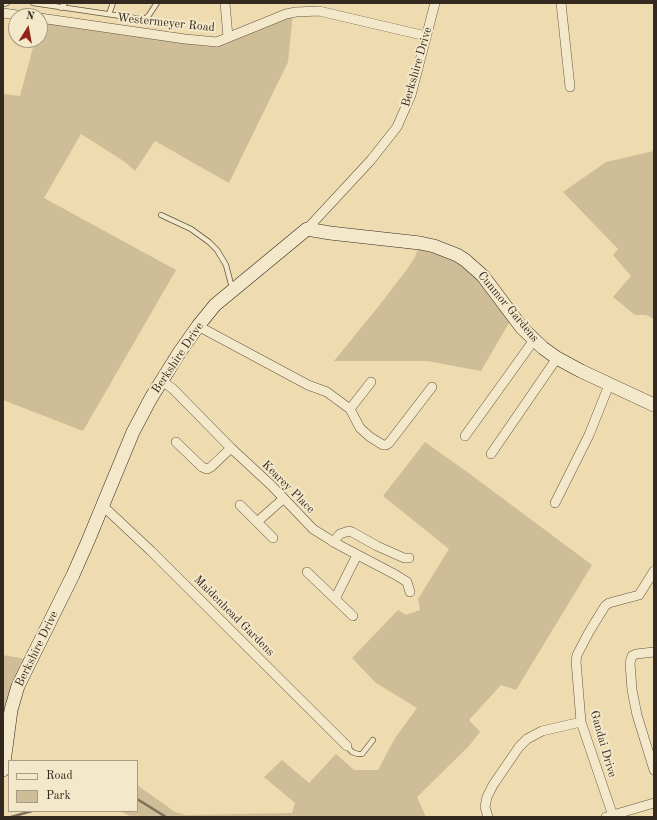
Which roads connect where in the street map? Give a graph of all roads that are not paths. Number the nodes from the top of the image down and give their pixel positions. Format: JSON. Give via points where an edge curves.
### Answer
{"nodes":[{"id":1,"x":7,"y":3,"type":"edge"},
{"id":2,"x":32,"y":3,"type":"edge"},
{"id":3,"x":65,"y":3,"type":"edge"},
{"id":4,"x":113,"y":3,"type":"edge"},
{"id":5,"x":157,"y":3,"type":"edge"},
{"id":6,"x":226,"y":3,"type":"edge"},
{"id":7,"x":435,"y":3,"type":"edge"},
{"id":8,"x":561,"y":3,"type":"edge"},
{"id":9,"x":3,"y":4,"type":"edge"},
{"id":10,"x":61,"y":8,"type":"junction"},
{"id":11,"x":109,"y":14,"type":"junction"},
{"id":12,"x":48,"y":19,"type":"edge"},
{"id":13,"x":426,"y":36,"type":"junction"},
{"id":14,"x":228,"y":37,"type":"junction"},
{"id":15,"x":570,"y":87,"type":"dead end"},
{"id":16,"x":161,"y":214,"type":"dead end"},
{"id":17,"x":307,"y":229,"type":"junction"},
{"id":18,"x":233,"y":290,"type":"junction"},
{"id":19,"x":198,"y":326,"type":"junction"},
{"id":20,"x":534,"y":340,"type":"junction"},
{"id":21,"x":556,"y":358,"type":"junction"},
{"id":22,"x":162,"y":381,"type":"junction"},
{"id":23,"x":371,"y":382,"type":"dead end"},
{"id":24,"x":609,"y":385,"type":"junction"},
{"id":25,"x":432,"y":387,"type":"dead end"},
{"id":26,"x":654,"y":405,"type":"edge"},
{"id":27,"x":350,"y":410,"type":"junction"},
{"id":28,"x":465,"y":436,"type":"dead end"},
{"id":29,"x":176,"y":442,"type":"dead end"},
{"id":30,"x":231,"y":448,"type":"junction"},
{"id":31,"x":491,"y":454,"type":"dead end"},
{"id":32,"x":283,"y":499,"type":"junction"},
{"id":33,"x":555,"y":503,"type":"dead end"},
{"id":34,"x":240,"y":505,"type":"dead end"},
{"id":35,"x":103,"y":506,"type":"junction"},
{"id":36,"x":257,"y":522,"type":"junction"},
{"id":37,"x":273,"y":538,"type":"dead end"},
{"id":38,"x":333,"y":542,"type":"junction"},
{"id":39,"x":357,"y":555,"type":"junction"},
{"id":40,"x":409,"y":558,"type":"dead end"},
{"id":41,"x":654,"y":571,"type":"edge"},
{"id":42,"x":307,"y":572,"type":"dead end"},
{"id":43,"x":410,"y":592,"type":"dead end"},
{"id":44,"x":335,"y":599,"type":"junction"},
{"id":45,"x":353,"y":616,"type":"dead end"},
{"id":46,"x":654,"y":652,"type":"edge"},
{"id":47,"x":581,"y":722,"type":"junction"},
{"id":48,"x":374,"y":740,"type":"dead end"},
{"id":49,"x":347,"y":746,"type":"joint"},
{"id":50,"x":3,"y":770,"type":"edge"},
{"id":51,"x":654,"y":770,"type":"edge"},
{"id":52,"x":654,"y":803,"type":"edge"},
{"id":53,"x":609,"y":816,"type":"edge"},
{"id":54,"x":488,"y":817,"type":"edge"}],
"edges":[{"from":1,"to":9,"type":"lane"},
{"from":2,"to":10,"type":"lane"},
{"from":3,"to":10,"type":"lane"},
{"from":4,"to":11,"type":"lane"},
{"from":5,"to":11,"type":"lane","via":[[149,16],[141,20]]},
{"from":6,"to":14,"type":"street"},
{"from":7,"to":13,"type":"street","name":"Berkshire Drive"},
{"from":8,"to":15,"type":"street"},
{"from":10,"to":11,"type":"lane"},
{"from":12,"to":14,"type":"street","name":"Westermeyer Road","via":[[207,42],[217,42]]},
{"from":13,"to":14,"type":"street","name":"Westermeyer Road","via":[[319,11],[309,11],[286,14]]},
{"from":13,"to":17,"type":"street","name":"Berkshire Drive","via":[[411,95],[397,127],[371,160]]},
{"from":16,"to":18,"type":"lane","via":[[191,230],[217,250],[226,265]]},
{"from":17,"to":18,"type":"street","name":"Berkshire Drive"},
{"from":17,"to":20,"type":"street","name":"Cunmor Gardens","via":[[420,243],[456,255],[484,276],[522,328]]},
{"from":18,"to":19,"type":"street","name":"Berkshire Drive","via":[[215,305]]},
{"from":19,"to":22,"type":"street","name":"Berkshire Drive"},
{"from":19,"to":27,"type":"street","via":[[308,386],[327,392]]},
{"from":20,"to":21,"type":"street","name":"Cunmor Gardens"},
{"from":20,"to":28,"type":"street"},
{"from":21,"to":24,"type":"street","name":"Cunmor Gardens"},
{"from":21,"to":31,"type":"street"},
{"from":22,"to":30,"type":"street","name":"Kearey Place"},
{"from":22,"to":35,"type":"street","name":"Berkshire Drive","via":[[133,432]]},
{"from":23,"to":27,"type":"street"},
{"from":24,"to":26,"type":"street","name":"Cunmor Gardens"},
{"from":24,"to":33,"type":"street","via":[[589,435]]},
{"from":25,"to":27,"type":"street","via":[[386,445],[374,441],[365,433]]},
{"from":29,"to":30,"type":"street","via":[[207,469]]},
{"from":30,"to":32,"type":"street","name":"Kearey Place"},
{"from":32,"to":36,"type":"street"},
{"from":32,"to":38,"type":"street","name":"Kearey Place","via":[[313,529]]},
{"from":34,"to":36,"type":"street"},
{"from":35,"to":49,"type":"street","name":"Maidenhead Gardens"},
{"from":35,"to":50,"type":"street","name":"Berkshire Drive","via":[[59,604],[18,686],[11,710]]},
{"from":36,"to":37,"type":"street"},
{"from":38,"to":39,"type":"street","name":"Kearey Place"},
{"from":38,"to":40,"type":"street","via":[[340,534],[349,531],[377,546]]},
{"from":39,"to":43,"type":"street","name":"Kearey Place","via":[[407,582]]},
{"from":39,"to":44,"type":"street"},
{"from":41,"to":47,"type":"street","name":"Gandai Drive","via":[[638,594],[606,606],[577,654]]},
{"from":42,"to":44,"type":"street"},
{"from":44,"to":45,"type":"street"},
{"from":46,"to":51,"type":"street","via":[[632,656],[630,663],[637,715]]},
{"from":47,"to":53,"type":"street","name":"Gandai Drive"},
{"from":47,"to":54,"type":"street","via":[[542,731],[519,747],[489,793],[485,807]]},
{"from":48,"to":49,"type":"lane","via":[[362,754],[352,752]]},
{"from":52,"to":53,"type":"street"}]}
